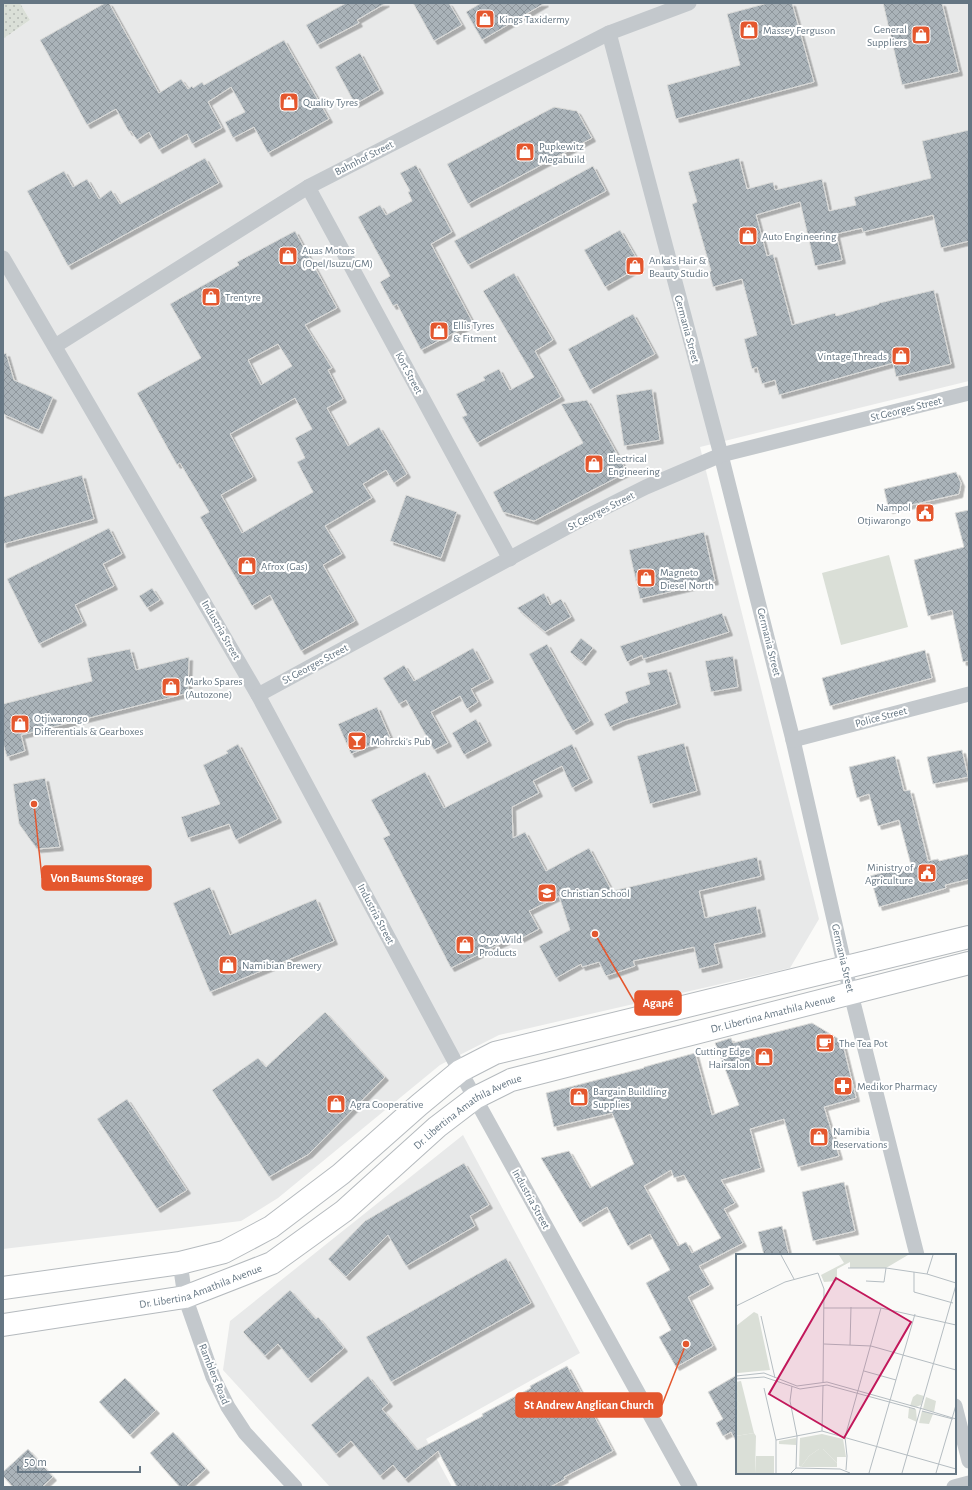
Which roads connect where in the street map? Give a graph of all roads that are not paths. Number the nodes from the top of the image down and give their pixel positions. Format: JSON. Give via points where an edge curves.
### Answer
{"nodes":[{"id":1,"x":689,"y":3,"type":"edge"},
{"id":2,"x":609,"y":33,"type":"junction"},
{"id":3,"x":308,"y":187,"type":"junction"},
{"id":4,"x":3,"y":258,"type":"edge"},
{"id":5,"x":55,"y":346,"type":"junction"},
{"id":6,"x":969,"y":393,"type":"edge"},
{"id":7,"x":721,"y":455,"type":"junction"},
{"id":8,"x":510,"y":559,"type":"junction"},
{"id":9,"x":969,"y":694,"type":"edge"},
{"id":10,"x":258,"y":695,"type":"junction"},
{"id":11,"x":793,"y":740,"type":"junction"},
{"id":12,"x":969,"y":937,"type":"edge"},
{"id":13,"x":969,"y":963,"type":"edge"},
{"id":14,"x":846,"y":968,"type":"junction"},
{"id":15,"x":851,"y":994,"type":"junction"},
{"id":16,"x":460,"y":1071,"type":"junction"},
{"id":17,"x":475,"y":1098,"type":"junction"},
{"id":18,"x":917,"y":1254,"type":"edge"},
{"id":19,"x":180,"y":1263,"type":"junction"},
{"id":20,"x":3,"y":1288,"type":"edge"},
{"id":21,"x":185,"y":1297,"type":"junction"},
{"id":22,"x":3,"y":1325,"type":"edge"},
{"id":23,"x":956,"y":1410,"type":"edge"},
{"id":24,"x":969,"y":1461,"type":"edge"},
{"id":25,"x":969,"y":1483,"type":"edge"},
{"id":26,"x":295,"y":1487,"type":"edge"},
{"id":27,"x":690,"y":1487,"type":"edge"},
{"id":28,"x":954,"y":1487,"type":"edge"}],
"edges":[{"from":1,"to":2,"type":"street","name":"Bahnhof Street"},
{"from":2,"to":3,"type":"street","name":"Bahnhof Street"},
{"from":2,"to":7,"type":"street","name":"Germania Street"},
{"from":3,"to":5,"type":"street","name":"Bahnhof Street"},
{"from":3,"to":8,"type":"street","name":"Kort Street"},
{"from":4,"to":5,"type":"street","name":"Industria Street"},
{"from":5,"to":10,"type":"street","name":"Industria Street"},
{"from":6,"to":7,"type":"street","name":"St Georges Street"},
{"from":7,"to":8,"type":"street","name":"St Georges Street","via":[[646,487]]},
{"from":7,"to":11,"type":"street","name":"Germania Street"},
{"from":8,"to":10,"type":"street","name":"St Georges Street"},
{"from":9,"to":11,"type":"street","name":"Police Street"},
{"from":10,"to":16,"type":"street","name":"Industria Street"},
{"from":11,"to":14,"type":"street","name":"Germania Street"},
{"from":12,"to":14,"type":"main road"},
{"from":13,"to":15,"type":"main road","name":"Dr. Libertina Amathila Avenue"},
{"from":14,"to":15,"type":"street","name":"Germania Street"},
{"from":14,"to":16,"type":"main road","via":[[495,1053]]},
{"from":15,"to":17,"type":"main road","name":"Dr. Libertina Amathila Avenue","via":[[511,1080]]},
{"from":15,"to":18,"type":"street","name":"Germania Street"},
{"from":16,"to":17,"type":"street","name":"Industria Street"},
{"from":16,"to":19,"type":"main road","via":[[341,1174],[271,1227],[224,1252]]},
{"from":17,"to":21,"type":"main road","name":"Dr. Libertina Amathila Avenue","via":[[437,1126],[344,1211],[272,1263]]},
{"from":17,"to":27,"type":"street","name":"Industria Street"},
{"from":19,"to":20,"type":"main road"},
{"from":19,"to":21,"type":"street","name":"Ramblers Road"},
{"from":21,"to":22,"type":"main road","name":"Dr. Libertina Amathila Avenue"},
{"from":21,"to":26,"type":"street","name":"Ramblers Road","via":[[213,1377],[228,1407],[245,1433]]},
{"from":23,"to":24,"type":"street"},
{"from":25,"to":28,"type":"street"}]}
